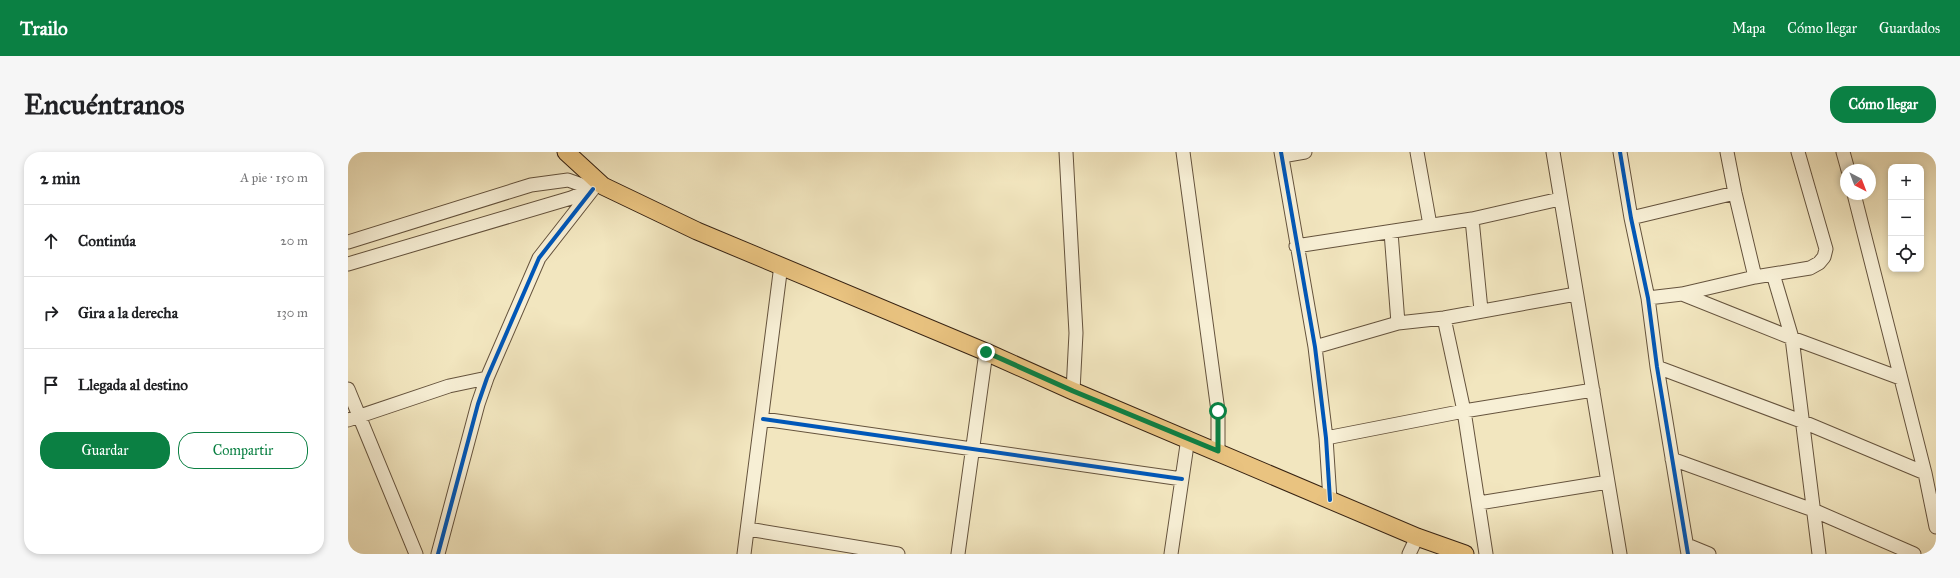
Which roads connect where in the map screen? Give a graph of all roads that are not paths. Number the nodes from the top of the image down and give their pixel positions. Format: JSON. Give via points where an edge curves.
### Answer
{"nodes":[{"id":1,"x":566,"y":152,"type":"edge"},
{"id":2,"x":1066,"y":152,"type":"edge"},
{"id":3,"x":1182,"y":152,"type":"edge"},
{"id":4,"x":1305,"y":152,"type":"edge"},
{"id":5,"x":1417,"y":152,"type":"edge"},
{"id":6,"x":1553,"y":152,"type":"edge"},
{"id":7,"x":1620,"y":152,"type":"edge"},
{"id":8,"x":1727,"y":152,"type":"edge"},
{"id":9,"x":1798,"y":152,"type":"edge"},
{"id":10,"x":1843,"y":152,"type":"edge"},
{"id":11,"x":1281,"y":154,"type":"edge"},
{"id":12,"x":1846,"y":164,"type":"edge"},
{"id":13,"x":598,"y":187,"type":"junction"},
{"id":14,"x":1735,"y":193,"type":"junction"},
{"id":15,"x":1560,"y":199,"type":"junction"},
{"id":16,"x":1856,"y":200,"type":"edge"},
{"id":17,"x":1631,"y":218,"type":"junction"},
{"id":18,"x":1472,"y":219,"type":"junction"},
{"id":19,"x":1430,"y":225,"type":"junction"},
{"id":20,"x":1391,"y":232,"type":"junction"},
{"id":21,"x":348,"y":242,"type":"edge"},
{"id":22,"x":1296,"y":246,"type":"junction"},
{"id":23,"x":348,"y":264,"type":"edge"},
{"id":24,"x":781,"y":266,"type":"junction"},
{"id":25,"x":1773,"y":274,"type":"junction"},
{"id":26,"x":1755,"y":277,"type":"junction"},
{"id":27,"x":1576,"y":294,"type":"junction"},
{"id":28,"x":1682,"y":294,"type":"junction"},
{"id":29,"x":1648,"y":298,"type":"junction"},
{"id":30,"x":1482,"y":310,"type":"junction"},
{"id":31,"x":1444,"y":318,"type":"junction"},
{"id":32,"x":1398,"y":323,"type":"junction"},
{"id":33,"x":1792,"y":338,"type":"junction"},
{"id":34,"x":1315,"y":347,"type":"junction"},
{"id":35,"x":986,"y":352,"type":"junction"},
{"id":36,"x":1657,"y":367,"type":"junction"},
{"id":37,"x":487,"y":378,"type":"junction"},
{"id":38,"x":1900,"y":378,"type":"junction"},
{"id":39,"x":348,"y":389,"type":"edge"},
{"id":40,"x":1592,"y":390,"type":"junction"},
{"id":41,"x":1073,"y":391,"type":"junction"},
{"id":42,"x":1464,"y":412,"type":"junction"},
{"id":43,"x":354,"y":418,"type":"edge"},
{"id":44,"x":763,"y":419,"type":"junction"},
{"id":45,"x":1801,"y":420,"type":"junction"},
{"id":46,"x":1188,"y":438,"type":"junction"},
{"id":47,"x":1326,"y":438,"type":"junction"},
{"id":48,"x":973,"y":449,"type":"junction"},
{"id":49,"x":1218,"y":451,"type":"junction"},
{"id":50,"x":1672,"y":459,"type":"junction"},
{"id":51,"x":1925,"y":473,"type":"junction"},
{"id":52,"x":1182,"y":479,"type":"junction"},
{"id":53,"x":1608,"y":482,"type":"junction"},
{"id":54,"x":1330,"y":500,"type":"junction"},
{"id":55,"x":1479,"y":503,"type":"junction"},
{"id":56,"x":1813,"y":510,"type":"junction"},
{"id":57,"x":1936,"y":527,"type":"edge"},
{"id":58,"x":748,"y":529,"type":"junction"},
{"id":59,"x":1417,"y":537,"type":"junction"},
{"id":60,"x":1688,"y":550,"type":"edge"},
{"id":61,"x":416,"y":554,"type":"edge"},
{"id":62,"x":438,"y":554,"type":"edge"},
{"id":63,"x":744,"y":554,"type":"edge"},
{"id":64,"x":898,"y":554,"type":"edge"},
{"id":65,"x":958,"y":554,"type":"edge"},
{"id":66,"x":1171,"y":554,"type":"edge"},
{"id":67,"x":1409,"y":554,"type":"edge"},
{"id":68,"x":1465,"y":554,"type":"edge"},
{"id":69,"x":1486,"y":554,"type":"edge"},
{"id":70,"x":1620,"y":554,"type":"edge"},
{"id":71,"x":1709,"y":554,"type":"edge"},
{"id":72,"x":1819,"y":554,"type":"edge"},
{"id":73,"x":1914,"y":554,"type":"edge"}],
"edges":[{"from":1,"to":13,"type":"main road"},
{"from":2,"to":41,"type":"street","via":[[1076,333]]},
{"from":3,"to":49,"type":"street","via":[[1218,411]]},
{"from":4,"to":11,"type":"street"},
{"from":5,"to":19,"type":"street"},
{"from":6,"to":15,"type":"street"},
{"from":7,"to":17,"type":"street"},
{"from":8,"to":14,"type":"street"},
{"from":9,"to":25,"type":"street","via":[[1826,249],[1824,257],[1814,266]]},
{"from":10,"to":12,"type":"street"},
{"from":11,"to":22,"type":"street"},
{"from":13,"to":21,"type":"street","via":[[568,180],[531,185]]},
{"from":13,"to":23,"type":"street","via":[[571,198]]},
{"from":13,"to":24,"type":"main road"},
{"from":13,"to":37,"type":"street","via":[[539,258]]},
{"from":14,"to":17,"type":"street"},
{"from":14,"to":26,"type":"street"},
{"from":15,"to":18,"type":"street"},
{"from":15,"to":27,"type":"street"},
{"from":16,"to":38,"type":"street"},
{"from":17,"to":29,"type":"street"},
{"from":18,"to":19,"type":"street"},
{"from":18,"to":30,"type":"street"},
{"from":19,"to":20,"type":"street"},
{"from":20,"to":22,"type":"street"},
{"from":20,"to":32,"type":"street"},
{"from":22,"to":34,"type":"street"},
{"from":24,"to":35,"type":"main road"},
{"from":24,"to":44,"type":"street"},
{"from":25,"to":26,"type":"street"},
{"from":25,"to":33,"type":"street"},
{"from":26,"to":28,"type":"street"},
{"from":27,"to":30,"type":"street"},
{"from":27,"to":40,"type":"street"},
{"from":28,"to":29,"type":"street"},
{"from":28,"to":33,"type":"street"},
{"from":29,"to":36,"type":"street"},
{"from":30,"to":31,"type":"street"},
{"from":31,"to":32,"type":"street"},
{"from":31,"to":42,"type":"street"},
{"from":32,"to":34,"type":"street"},
{"from":33,"to":38,"type":"street"},
{"from":33,"to":45,"type":"street"},
{"from":34,"to":47,"type":"street"},
{"from":35,"to":41,"type":"main road"},
{"from":35,"to":48,"type":"street"},
{"from":36,"to":45,"type":"street"},
{"from":36,"to":50,"type":"street"},
{"from":37,"to":43,"type":"street","via":[[449,386]]},
{"from":37,"to":62,"type":"street"},
{"from":38,"to":51,"type":"street"},
{"from":39,"to":43,"type":"street"},
{"from":40,"to":42,"type":"street"},
{"from":40,"to":53,"type":"street"},
{"from":41,"to":46,"type":"main road"},
{"from":42,"to":47,"type":"street"},
{"from":42,"to":55,"type":"street"},
{"from":43,"to":61,"type":"street"},
{"from":44,"to":48,"type":"street"},
{"from":44,"to":58,"type":"street"},
{"from":45,"to":51,"type":"street"},
{"from":45,"to":56,"type":"street"},
{"from":46,"to":49,"type":"main road"},
{"from":46,"to":52,"type":"street"},
{"from":47,"to":54,"type":"street"},
{"from":48,"to":52,"type":"street"},
{"from":48,"to":65,"type":"street"},
{"from":49,"to":54,"type":"main road"},
{"from":50,"to":56,"type":"street"},
{"from":50,"to":60,"type":"street"},
{"from":51,"to":57,"type":"street"},
{"from":52,"to":66,"type":"street"},
{"from":53,"to":55,"type":"street"},
{"from":53,"to":70,"type":"street"},
{"from":54,"to":59,"type":"main road"},
{"from":55,"to":69,"type":"street"},
{"from":56,"to":72,"type":"street"},
{"from":56,"to":73,"type":"street"},
{"from":58,"to":63,"type":"street"},
{"from":58,"to":64,"type":"street"},
{"from":59,"to":67,"type":"street"},
{"from":59,"to":68,"type":"main road"},
{"from":60,"to":71,"type":"street"}]}
